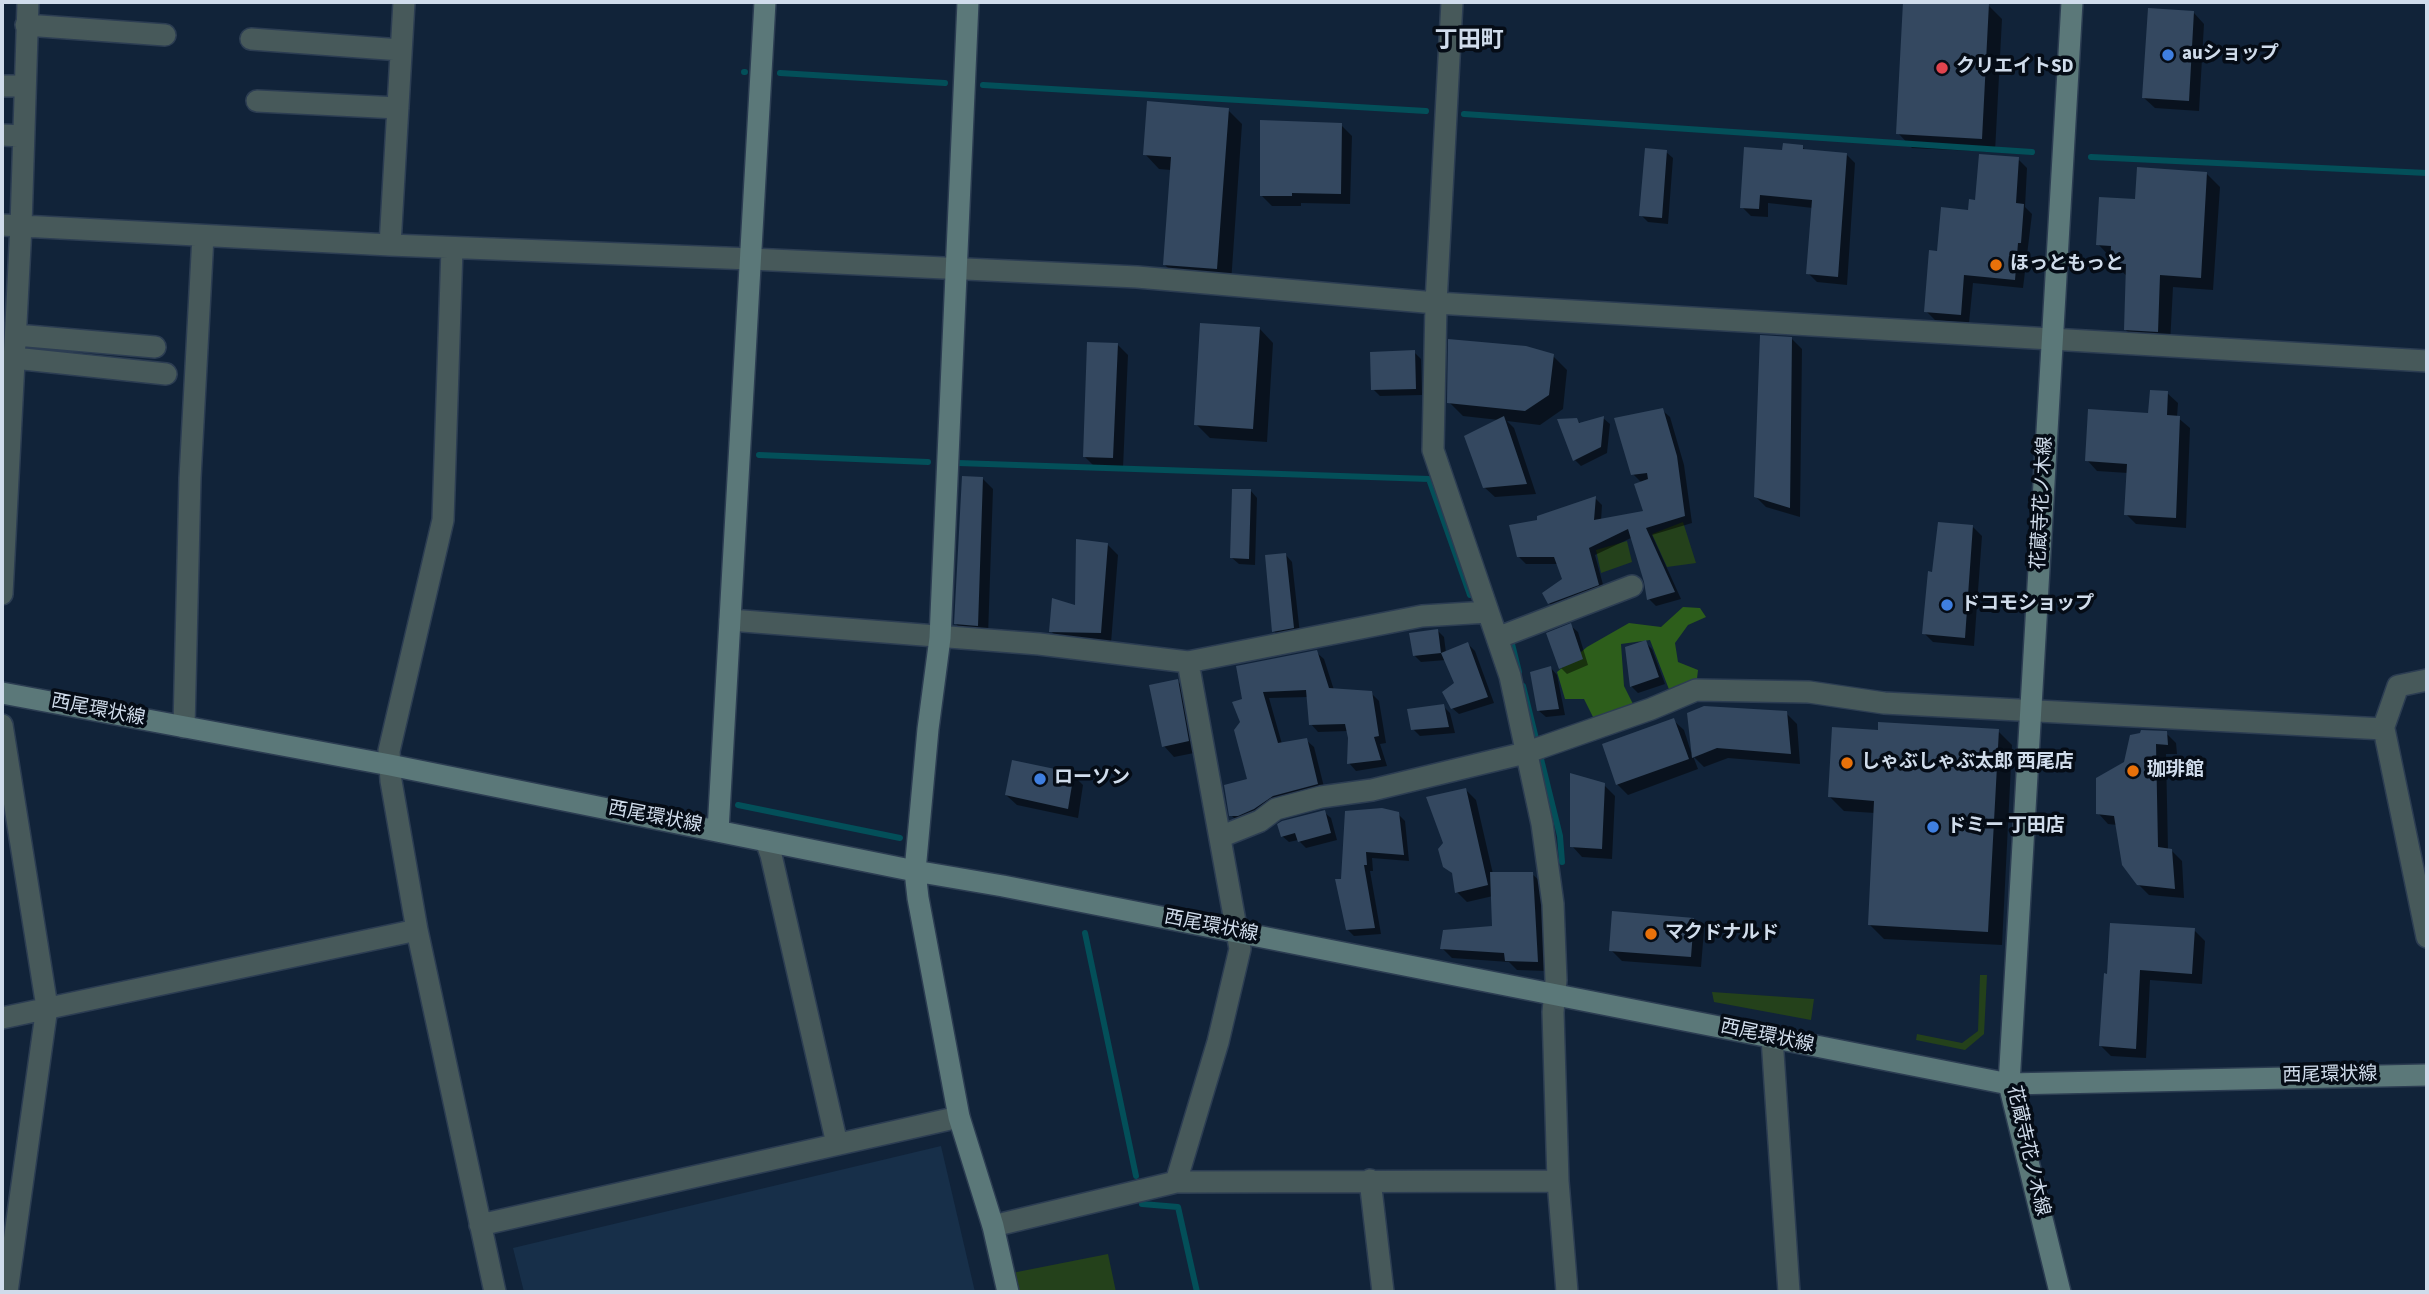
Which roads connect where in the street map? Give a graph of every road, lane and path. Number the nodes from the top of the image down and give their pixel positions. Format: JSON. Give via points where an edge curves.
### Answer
{"nodes":[{"id":1,"x":27,"y":2,"type":"edge"},
{"id":2,"x":404,"y":2,"type":"edge"},
{"id":3,"x":765,"y":2,"type":"edge"},
{"id":4,"x":968,"y":2,"type":"edge"},
{"id":5,"x":1452,"y":2,"type":"edge"},
{"id":6,"x":2072,"y":2,"type":"edge"},
{"id":7,"x":26,"y":25,"type":"junction"},
{"id":8,"x":165,"y":34,"type":"dead end"},
{"id":9,"x":251,"y":40,"type":"dead end"},
{"id":10,"x":401,"y":50,"type":"junction"},
{"id":11,"x":2,"y":86,"type":"edge"},
{"id":12,"x":24,"y":86,"type":"junction"},
{"id":13,"x":257,"y":101,"type":"dead end"},
{"id":14,"x":398,"y":108,"type":"junction"},
{"id":15,"x":2,"y":135,"type":"edge"},
{"id":16,"x":23,"y":136,"type":"junction"},
{"id":17,"x":12,"y":226,"type":"edge"},
{"id":18,"x":203,"y":236,"type":"junction"},
{"id":19,"x":390,"y":245,"type":"junction"},
{"id":20,"x":453,"y":248,"type":"junction"},
{"id":21,"x":751,"y":259,"type":"junction"},
{"id":22,"x":955,"y":268,"type":"junction"},
{"id":23,"x":1436,"y":303,"type":"junction"},
{"id":24,"x":16,"y":335,"type":"junction"},
{"id":25,"x":2052,"y":339,"type":"junction"},
{"id":26,"x":155,"y":347,"type":"dead end"},
{"id":27,"x":14,"y":358,"type":"junction"},
{"id":28,"x":2427,"y":361,"type":"edge"},
{"id":29,"x":166,"y":374,"type":"dead end"},
{"id":30,"x":1632,"y":586,"type":"dead end"},
{"id":31,"x":2,"y":594,"type":"edge"},
{"id":32,"x":1488,"y":611,"type":"junction"},
{"id":33,"x":730,"y":620,"type":"junction"},
{"id":34,"x":940,"y":638,"type":"junction"},
{"id":35,"x":1497,"y":638,"type":"junction"},
{"id":36,"x":1188,"y":662,"type":"junction"},
{"id":37,"x":2427,"y":680,"type":"edge"},
{"id":38,"x":2,"y":693,"type":"edge"},
{"id":39,"x":2032,"y":711,"type":"junction"},
{"id":40,"x":2,"y":725,"type":"edge"},
{"id":41,"x":184,"y":727,"type":"junction"},
{"id":42,"x":2383,"y":729,"type":"junction"},
{"id":43,"x":1537,"y":748,"type":"junction"},
{"id":44,"x":390,"y":765,"type":"junction"},
{"id":45,"x":718,"y":831,"type":"junction"},
{"id":46,"x":1220,"y":837,"type":"junction"},
{"id":47,"x":766,"y":841,"type":"junction"},
{"id":48,"x":915,"y":871,"type":"junction"},
{"id":49,"x":417,"y":929,"type":"junction"},
{"id":50,"x":1237,"y":932,"type":"junction"},
{"id":51,"x":2427,"y":937,"type":"edge"},
{"id":52,"x":1554,"y":995,"type":"junction"},
{"id":53,"x":47,"y":1007,"type":"junction"},
{"id":54,"x":2,"y":1018,"type":"edge"},
{"id":55,"x":1772,"y":1038,"type":"junction"},
{"id":56,"x":2427,"y":1075,"type":"edge"},
{"id":57,"x":2009,"y":1084,"type":"junction"},
{"id":58,"x":959,"y":1117,"type":"junction"},
{"id":59,"x":837,"y":1144,"type":"junction"},
{"id":60,"x":1370,"y":1180,"type":"junction"},
{"id":61,"x":1558,"y":1181,"type":"junction"},
{"id":62,"x":1176,"y":1182,"type":"junction"},
{"id":63,"x":480,"y":1225,"type":"junction"},
{"id":64,"x":993,"y":1226,"type":"junction"},
{"id":65,"x":7,"y":1292,"type":"edge"},
{"id":66,"x":495,"y":1292,"type":"edge"},
{"id":67,"x":1008,"y":1292,"type":"edge"},
{"id":68,"x":1383,"y":1292,"type":"edge"},
{"id":69,"x":1567,"y":1292,"type":"edge"},
{"id":70,"x":1788,"y":1292,"type":"edge"},
{"id":71,"x":2060,"y":1292,"type":"edge"}],
"edges":[{"from":1,"to":7,"type":"street"},
{"from":2,"to":10,"type":"street"},
{"from":3,"to":21,"type":"main road"},
{"from":4,"to":22,"type":"main road"},
{"from":5,"to":23,"type":"street"},
{"from":6,"to":25,"type":"main road","name":"花蔵寺花ノ木線"},
{"from":7,"to":8,"type":"street"},
{"from":7,"to":12,"type":"street"},
{"from":9,"to":10,"type":"street"},
{"from":10,"to":14,"type":"street"},
{"from":11,"to":12,"type":"street"},
{"from":12,"to":16,"type":"street"},
{"from":13,"to":14,"type":"street"},
{"from":14,"to":19,"type":"street"},
{"from":15,"to":16,"type":"street"},
{"from":16,"to":17,"type":"street"},
{"from":17,"to":18,"type":"street"},
{"from":17,"to":24,"type":"street"},
{"from":18,"to":19,"type":"street"},
{"from":18,"to":41,"type":"street","via":[[190,478]]},
{"from":19,"to":20,"type":"street"},
{"from":20,"to":21,"type":"street"},
{"from":20,"to":44,"type":"street","via":[[443,520],[389,747]]},
{"from":21,"to":22,"type":"street"},
{"from":21,"to":33,"type":"main road"},
{"from":22,"to":23,"type":"street","via":[[1137,277]]},
{"from":22,"to":34,"type":"main road"},
{"from":23,"to":25,"type":"street"},
{"from":23,"to":32,"type":"street","via":[[1433,450]]},
{"from":24,"to":26,"type":"street"},
{"from":24,"to":27,"type":"street"},
{"from":25,"to":28,"type":"street"},
{"from":25,"to":39,"type":"main road","name":"花蔵寺花ノ木線"},
{"from":27,"to":29,"type":"street"},
{"from":27,"to":31,"type":"street"},
{"from":30,"to":35,"type":"street"},
{"from":32,"to":35,"type":"street"},
{"from":32,"to":36,"type":"street","via":[[1422,616]]},
{"from":33,"to":34,"type":"street"},
{"from":33,"to":45,"type":"main road"},
{"from":34,"to":36,"type":"street","via":[[1039,644]]},
{"from":34,"to":48,"type":"main road"},
{"from":35,"to":43,"type":"street"},
{"from":36,"to":46,"type":"street"},
{"from":37,"to":42,"type":"street","via":[[2398,686]]},
{"from":38,"to":41,"type":"main road","name":"西尾環状線"},
{"from":39,"to":42,"type":"street"},
{"from":39,"to":43,"type":"street","via":[[1884,703],[1809,692],[1696,690]]},
{"from":39,"to":57,"type":"main road","name":"花蔵寺花ノ木線"},
{"from":40,"to":53,"type":"street"},
{"from":41,"to":44,"type":"main road","name":"西尾環状線"},
{"from":42,"to":51,"type":"street"},
{"from":43,"to":46,"type":"street","via":[[1276,809],[1260,821]]},
{"from":43,"to":52,"type":"street","via":[[1552,892]]},
{"from":44,"to":45,"type":"main road","name":"西尾環状線"},
{"from":44,"to":49,"type":"street"},
{"from":45,"to":47,"type":"main road","name":"西尾環状線"},
{"from":46,"to":50,"type":"street"},
{"from":47,"to":48,"type":"main road","name":"西尾環状線"},
{"from":47,"to":59,"type":"street"},
{"from":48,"to":50,"type":"main road","name":"西尾環状線"},
{"from":48,"to":58,"type":"main road"},
{"from":49,"to":53,"type":"street"},
{"from":49,"to":63,"type":"street"},
{"from":50,"to":52,"type":"main road","name":"西尾環状線"},
{"from":50,"to":62,"type":"street","via":[[1240,949],[1218,1042]]},
{"from":52,"to":55,"type":"main road","name":"西尾環状線"},
{"from":52,"to":61,"type":"street"},
{"from":53,"to":54,"type":"street"},
{"from":53,"to":65,"type":"street"},
{"from":55,"to":57,"type":"main road","name":"西尾環状線"},
{"from":55,"to":70,"type":"street"},
{"from":56,"to":57,"type":"main road","name":"西尾環状線"},
{"from":57,"to":71,"type":"main road","name":"花蔵寺花ノ木線"},
{"from":58,"to":59,"type":"street"},
{"from":58,"to":64,"type":"main road"},
{"from":59,"to":63,"type":"street"},
{"from":60,"to":61,"type":"street"},
{"from":60,"to":62,"type":"street"},
{"from":60,"to":68,"type":"street"},
{"from":61,"to":69,"type":"street"},
{"from":62,"to":64,"type":"street"},
{"from":63,"to":66,"type":"street"},
{"from":64,"to":67,"type":"main road"}]}
